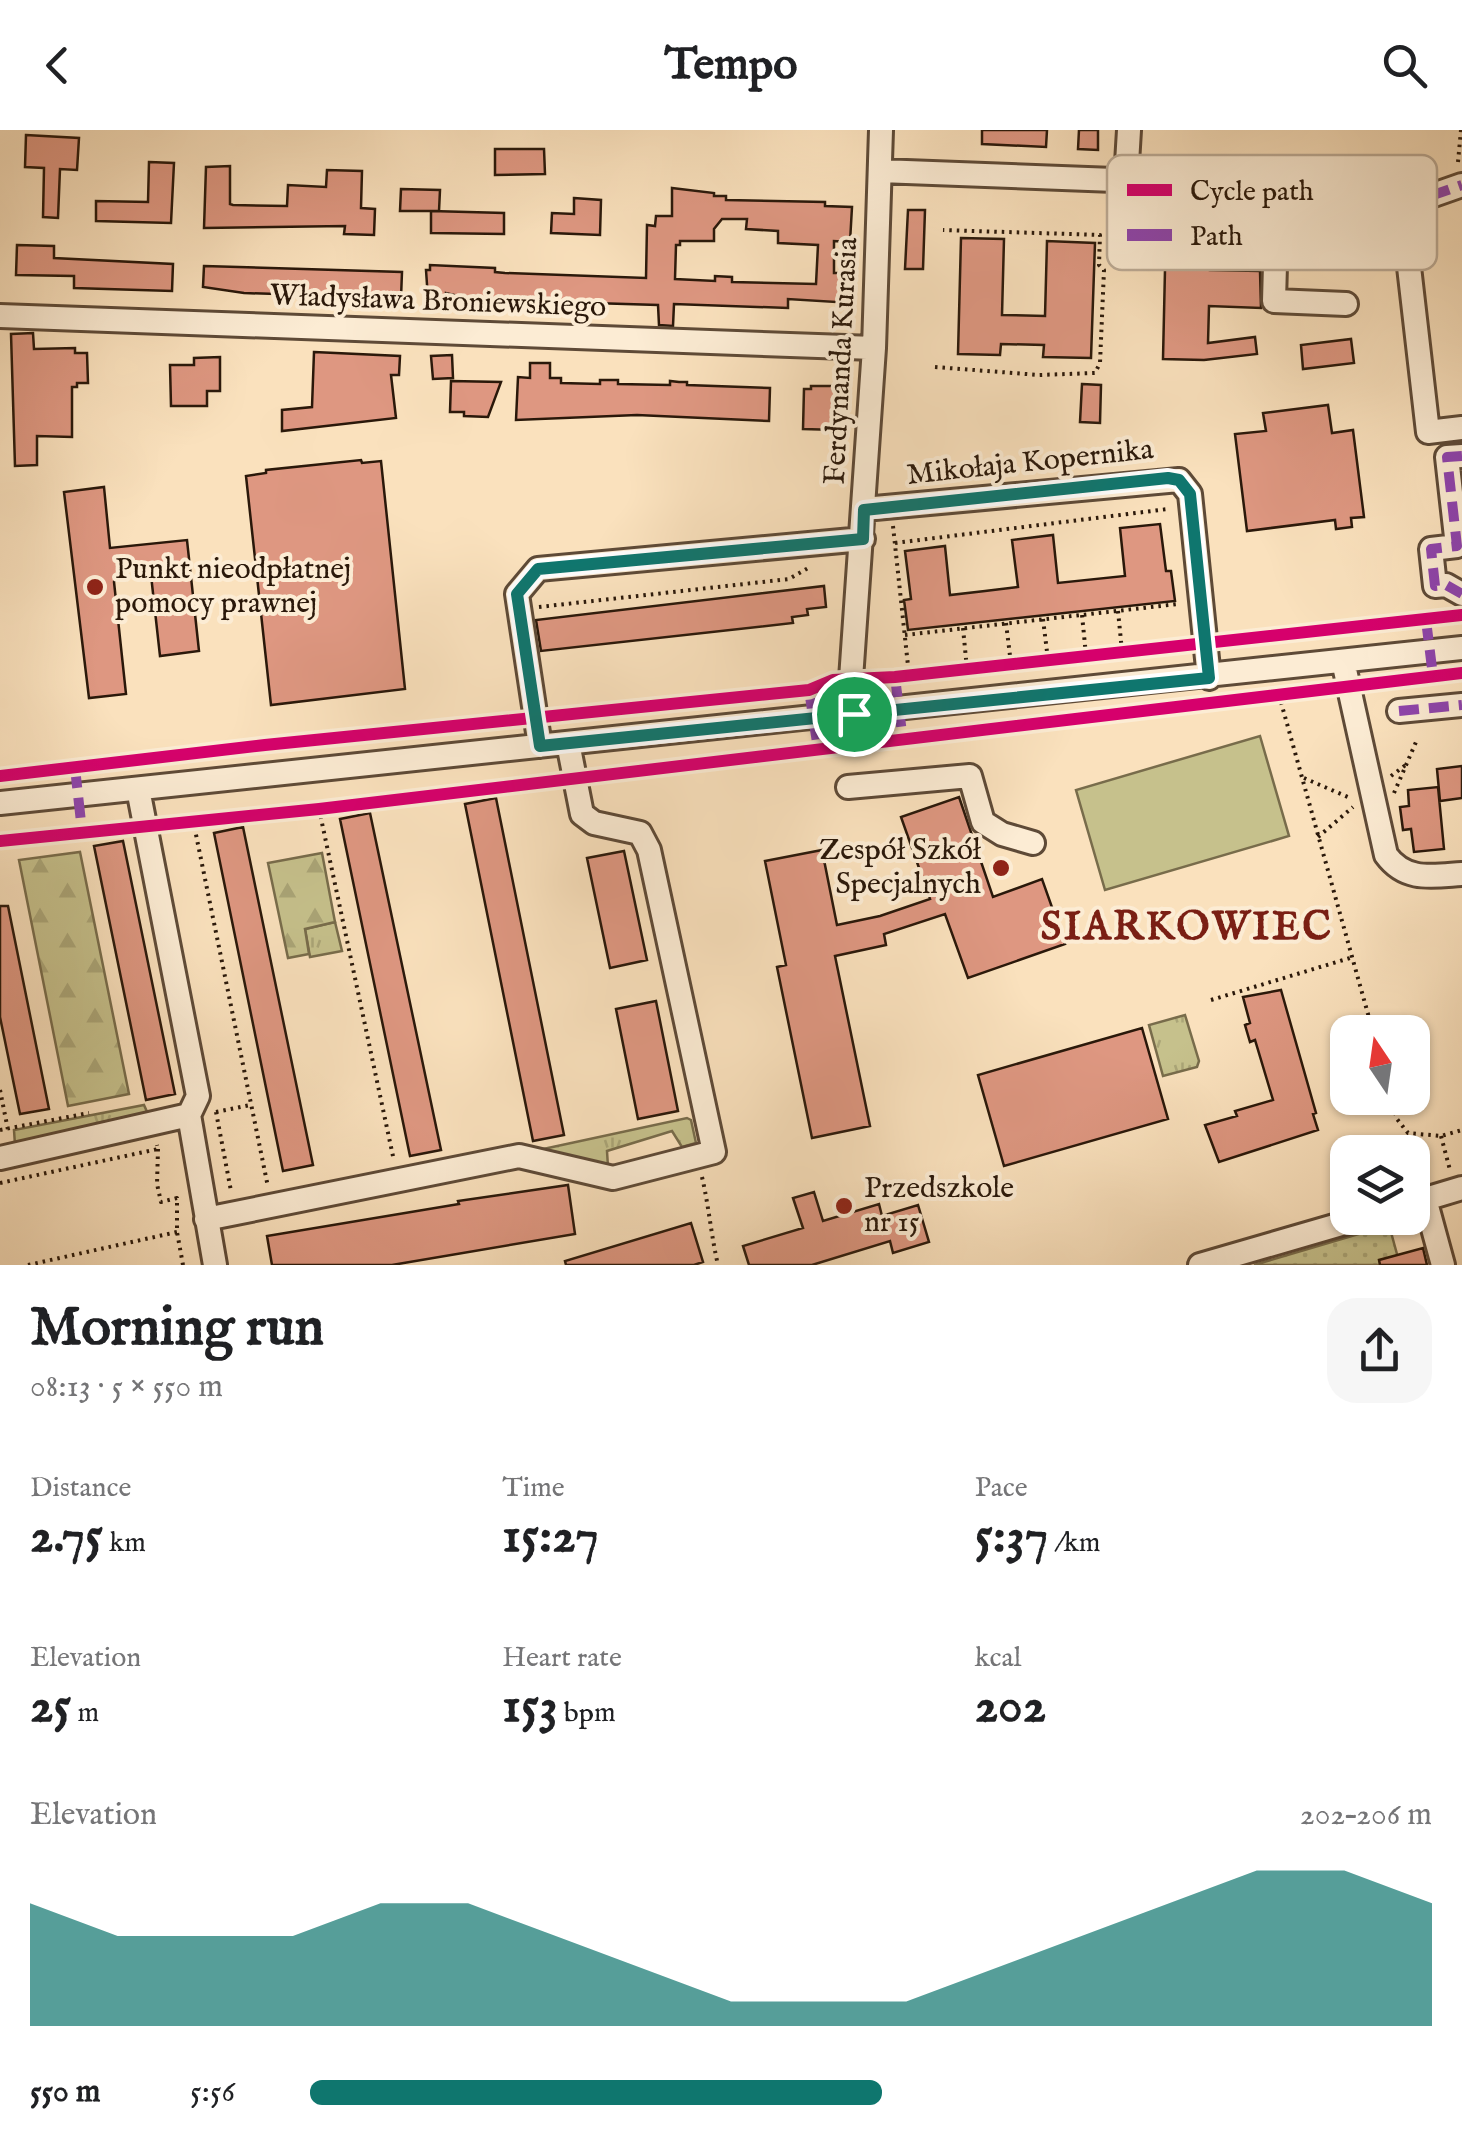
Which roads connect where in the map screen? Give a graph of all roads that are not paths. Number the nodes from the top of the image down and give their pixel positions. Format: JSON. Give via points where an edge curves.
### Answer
{"nodes":[{"id":1,"x":882,"y":130,"type":"edge"},
{"id":2,"x":1130,"y":130,"type":"edge"},
{"id":3,"x":1128,"y":155,"type":"edge"},
{"id":4,"x":880,"y":171,"type":"junction"},
{"id":5,"x":1107,"y":179,"type":"edge"},
{"id":6,"x":1275,"y":270,"type":"edge"},
{"id":7,"x":1409,"y":270,"type":"edge"},
{"id":8,"x":1346,"y":304,"type":"dead end"},
{"id":9,"x":0,"y":316,"type":"edge"},
{"id":10,"x":874,"y":348,"type":"junction"},
{"id":11,"x":1462,"y":428,"type":"edge"},
{"id":12,"x":1462,"y":456,"type":"edge"},
{"id":13,"x":864,"y":510,"type":"junction"},
{"id":14,"x":863,"y":539,"type":"junction"},
{"id":15,"x":1462,"y":594,"type":"edge"},
{"id":16,"x":1462,"y":648,"type":"edge"},
{"id":17,"x":1343,"y":661,"type":"junction"},
{"id":18,"x":1209,"y":678,"type":"junction"},
{"id":19,"x":1462,"y":704,"type":"edge"},
{"id":20,"x":1399,"y":711,"type":"dead end"},
{"id":21,"x":854,"y":714,"type":"junction"},
{"id":22,"x":568,"y":743,"type":"junction"},
{"id":23,"x":540,"y":746,"type":"junction"},
{"id":24,"x":848,"y":786,"type":"dead end"},
{"id":25,"x":138,"y":789,"type":"junction"},
{"id":26,"x":0,"y":803,"type":"edge"},
{"id":27,"x":1033,"y":843,"type":"dead end"},
{"id":28,"x":1462,"y":874,"type":"edge"},
{"id":29,"x":193,"y":1105,"type":"junction"},
{"id":30,"x":7,"y":1156,"type":"edge"},
{"id":31,"x":1459,"y":1190,"type":"edge"},
{"id":32,"x":1430,"y":1198,"type":"edge"},
{"id":33,"x":206,"y":1219,"type":"junction"},
{"id":34,"x":1330,"y":1227,"type":"edge"},
{"id":35,"x":1430,"y":1230,"type":"edge"},
{"id":36,"x":215,"y":1265,"type":"edge"},
{"id":37,"x":1200,"y":1265,"type":"edge"},
{"id":38,"x":1443,"y":1265,"type":"edge"}],
"edges":[{"from":1,"to":4,"type":"street","name":"Ferdynanda Kurasia"},
{"from":2,"to":3,"type":"street"},
{"from":4,"to":5,"type":"street"},
{"from":4,"to":10,"type":"street","name":"Ferdynanda Kurasia"},
{"from":6,"to":8,"type":"street","via":[[1274,300]]},
{"from":7,"to":11,"type":"street","via":[[1428,432]]},
{"from":9,"to":10,"type":"street","name":"Władysława Broniewskiego"},
{"from":10,"to":13,"type":"street","name":"Ferdynanda Kurasia"},
{"from":12,"to":15,"type":"street","via":[[1447,457],[1456,546],[1431,548],[1435,586]]},
{"from":13,"to":14,"type":"street","name":"Ferdynanda Kurasia"},
{"from":13,"to":18,"type":"street","name":"Mikołaja Kopernika","via":[[1179,480],[1190,494]]},
{"from":14,"to":21,"type":"street","name":"Ferdynanda Kurasia"},
{"from":14,"to":23,"type":"street","via":[[538,569],[517,594]]},
{"from":16,"to":17,"type":"street"},
{"from":17,"to":18,"type":"street"},
{"from":17,"to":28,"type":"street","via":[[1386,855],[1408,874]]},
{"from":18,"to":21,"type":"street"},
{"from":19,"to":20,"type":"street"},
{"from":21,"to":22,"type":"street"},
{"from":22,"to":23,"type":"street"},
{"from":22,"to":33,"type":"street","via":[[582,814],[640,834],[649,850],[714,1152],[613,1178],[519,1156]]},
{"from":23,"to":25,"type":"street"},
{"from":24,"to":27,"type":"street","via":[[970,776],[983,822]]},
{"from":25,"to":26,"type":"street"},
{"from":25,"to":29,"type":"street"},
{"from":29,"to":30,"type":"street"},
{"from":29,"to":33,"type":"street"},
{"from":31,"to":32,"type":"street"},
{"from":33,"to":36,"type":"street"},
{"from":34,"to":37,"type":"street"},
{"from":35,"to":38,"type":"street"}]}
